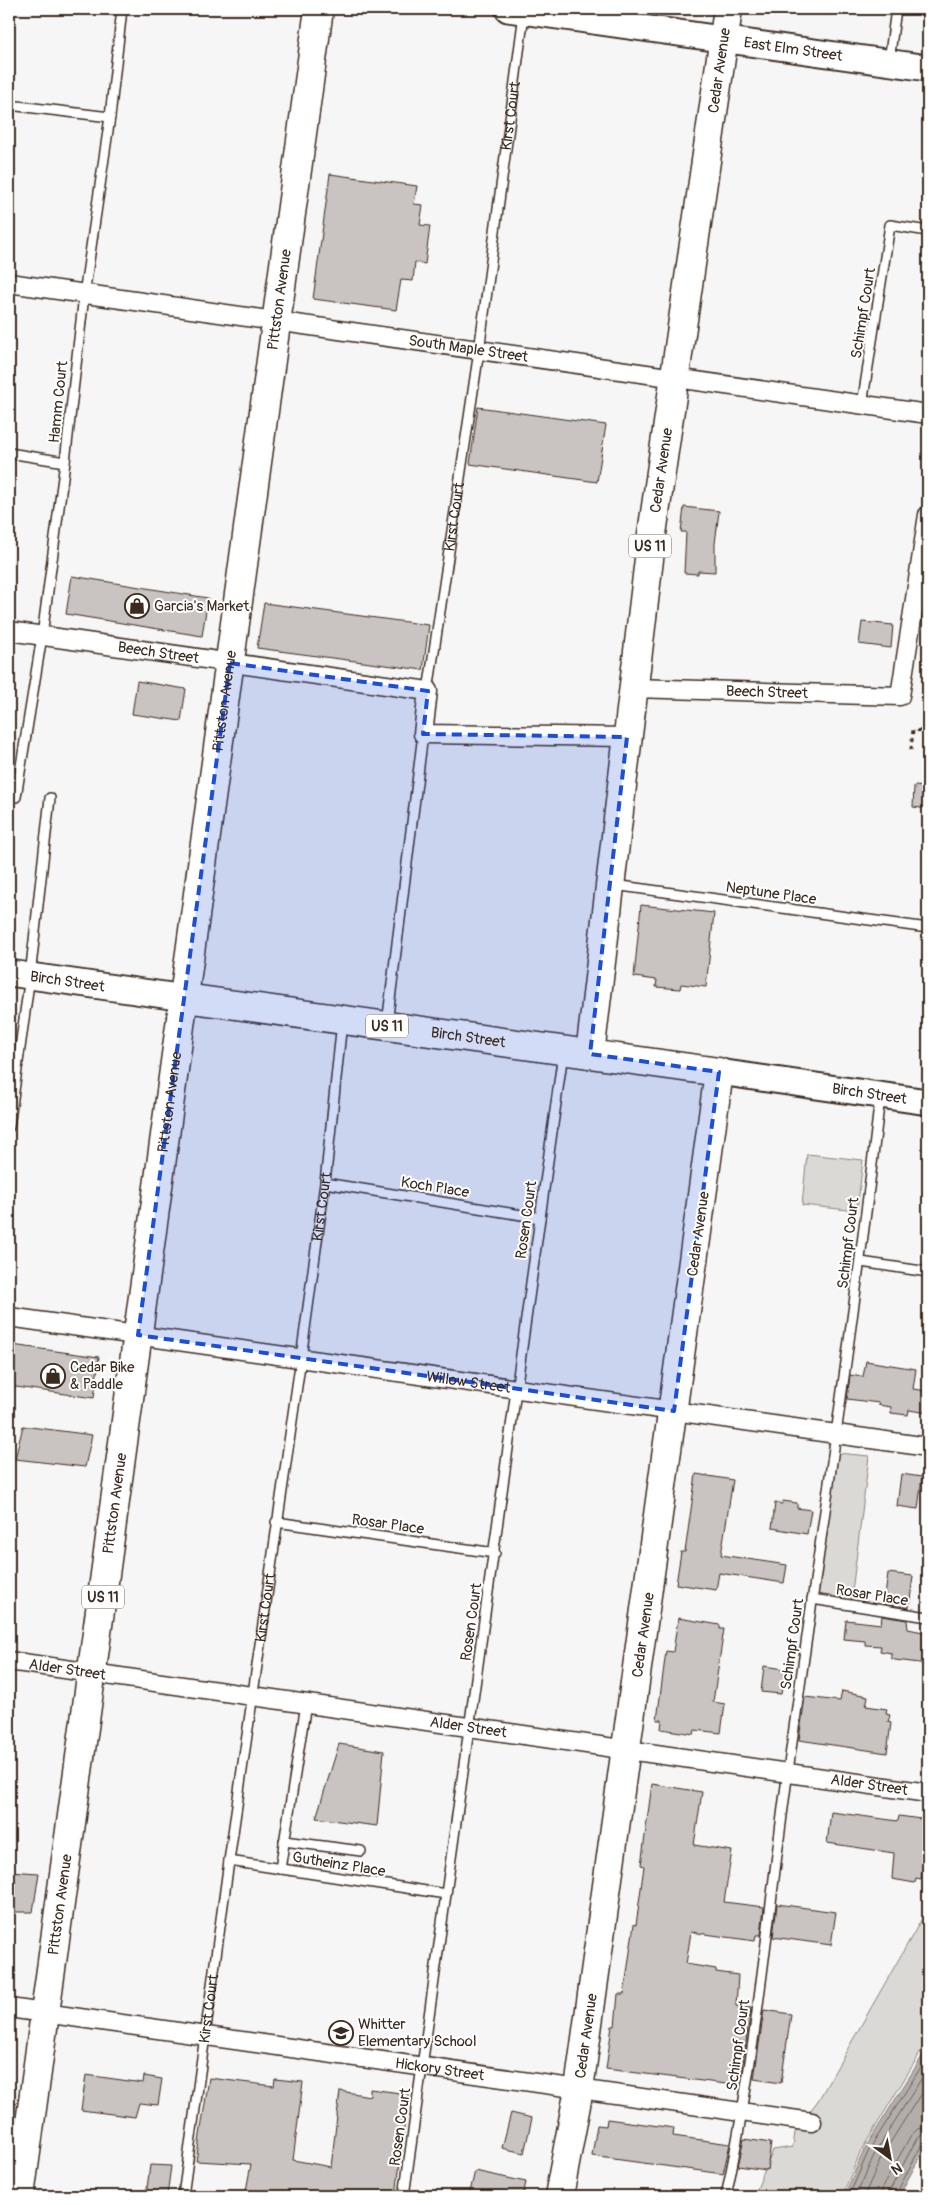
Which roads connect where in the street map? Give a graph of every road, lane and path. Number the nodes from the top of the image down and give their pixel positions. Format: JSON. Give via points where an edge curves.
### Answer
{"nodes":[{"id":1,"x":122,"y":9,"type":"edge"},
{"id":2,"x":319,"y":9,"type":"edge"},
{"id":3,"x":728,"y":9,"type":"edge"},
{"id":4,"x":896,"y":9,"type":"edge"},
{"id":5,"x":519,"y":10,"type":"edge"},
{"id":6,"x":724,"y":39,"type":"junction"},
{"id":7,"x":888,"y":62,"type":"junction"},
{"id":8,"x":928,"y":68,"type":"edge"},
{"id":9,"x":9,"y":105,"type":"edge"},
{"id":10,"x":110,"y":117,"type":"junction"},
{"id":11,"x":928,"y":231,"type":"edge"},
{"id":12,"x":9,"y":283,"type":"edge"},
{"id":13,"x":84,"y":295,"type":"junction"},
{"id":14,"x":276,"y":322,"type":"junction"},
{"id":15,"x":479,"y":351,"type":"junction"},
{"id":16,"x":674,"y":379,"type":"junction"},
{"id":17,"x":862,"y":405,"type":"junction"},
{"id":18,"x":928,"y":414,"type":"edge"},
{"id":19,"x":9,"y":453,"type":"edge"},
{"id":20,"x":65,"y":462,"type":"junction"},
{"id":21,"x":928,"y":515,"type":"edge"},
{"id":22,"x":9,"y":631,"type":"edge"},
{"id":23,"x":42,"y":636,"type":"junction"},
{"id":24,"x":230,"y":663,"type":"junction"},
{"id":25,"x":632,"y":688,"type":"junction"},
{"id":26,"x":428,"y":691,"type":"junction"},
{"id":27,"x":925,"y":712,"type":"dead end"},
{"id":28,"x":923,"y":731,"type":"junction"},
{"id":29,"x":928,"y":731,"type":"edge"},
{"id":30,"x":423,"y":734,"type":"junction"},
{"id":31,"x":627,"y":737,"type":"junction"},
{"id":32,"x":911,"y":750,"type":"dead end"},
{"id":33,"x":12,"y":796,"type":"edge"},
{"id":34,"x":50,"y":798,"type":"dead end"},
{"id":35,"x":610,"y":885,"type":"junction"},
{"id":36,"x":928,"y":928,"type":"edge"},
{"id":37,"x":19,"y":974,"type":"edge"},
{"id":38,"x":185,"y":998,"type":"junction"},
{"id":39,"x":343,"y":1020,"type":"junction"},
{"id":40,"x":386,"y":1026,"type":"junction"},
{"id":41,"x":577,"y":1052,"type":"junction"},
{"id":42,"x":720,"y":1072,"type":"junction"},
{"id":43,"x":880,"y":1095,"type":"junction"},
{"id":44,"x":928,"y":1102,"type":"edge"},
{"id":45,"x":9,"y":1126,"type":"edge"},
{"id":46,"x":325,"y":1183,"type":"junction"},
{"id":47,"x":540,"y":1218,"type":"junction"},
{"id":48,"x":861,"y":1262,"type":"junction"},
{"id":49,"x":928,"y":1272,"type":"edge"},
{"id":50,"x":9,"y":1317,"type":"edge"},
{"id":51,"x":138,"y":1335,"type":"junction"},
{"id":52,"x":301,"y":1358,"type":"junction"},
{"id":53,"x":516,"y":1389,"type":"junction"},
{"id":54,"x":674,"y":1411,"type":"junction"},
{"id":55,"x":835,"y":1434,"type":"junction"},
{"id":56,"x":928,"y":1447,"type":"edge"},
{"id":57,"x":276,"y":1522,"type":"junction"},
{"id":58,"x":495,"y":1553,"type":"junction"},
{"id":59,"x":812,"y":1599,"type":"junction"},
{"id":60,"x":928,"y":1617,"type":"edge"},
{"id":61,"x":9,"y":1661,"type":"edge"},
{"id":62,"x":92,"y":1673,"type":"junction"},
{"id":63,"x":254,"y":1696,"type":"junction"},
{"id":64,"x":306,"y":1704,"type":"junction"},
{"id":65,"x":470,"y":1727,"type":"junction"},
{"id":66,"x":627,"y":1750,"type":"junction"},
{"id":67,"x":788,"y":1772,"type":"junction"},
{"id":68,"x":928,"y":1793,"type":"edge"},
{"id":69,"x":284,"y":1841,"type":"junction"},
{"id":70,"x":361,"y":1851,"type":"dead end"},
{"id":71,"x":229,"y":1861,"type":"junction"},
{"id":72,"x":280,"y":1869,"type":"junction"},
{"id":73,"x":446,"y":1894,"type":"junction"},
{"id":74,"x":9,"y":2008,"type":"edge"},
{"id":75,"x":46,"y":2014,"type":"junction"},
{"id":76,"x":206,"y":2036,"type":"junction"},
{"id":77,"x":423,"y":2067,"type":"junction"},
{"id":78,"x":579,"y":2089,"type":"junction"},
{"id":79,"x":743,"y":2112,"type":"junction"},
{"id":80,"x":812,"y":2122,"type":"dead end"},
{"id":81,"x":20,"y":2196,"type":"edge"},
{"id":82,"x":184,"y":2196,"type":"edge"},
{"id":83,"x":404,"y":2196,"type":"edge"},
{"id":84,"x":559,"y":2196,"type":"edge"},
{"id":85,"x":726,"y":2196,"type":"edge"}],
"edges":[{"from":1,"to":10,"type":"lane","name":"Hamm Court"},
{"from":2,"to":14,"type":"main road","name":"Pittston Avenue"},
{"from":3,"to":6,"type":"main road","name":"Cedar Avenue","number":"US 11"},
{"from":4,"to":7,"type":"lane"},
{"from":5,"to":6,"type":"street","name":"East Elm Street"},
{"from":5,"to":15,"type":"lane","name":"Kirst Court"},
{"from":6,"to":7,"type":"street","name":"East Elm Street"},
{"from":6,"to":16,"type":"main road","name":"Cedar Avenue","number":"US 11"},
{"from":7,"to":8,"type":"street","name":"East Elm Street"},
{"from":9,"to":10,"type":"lane"},
{"from":10,"to":13,"type":"lane","name":"Hamm Court"},
{"from":11,"to":17,"type":"lane","name":"Schimpf Court","via":[[890,225]]},
{"from":12,"to":13,"type":"street","name":"South Maple Street"},
{"from":13,"to":14,"type":"street","name":"South Maple Street"},
{"from":13,"to":20,"type":"lane","name":"Hamm Court"},
{"from":14,"to":15,"type":"street","name":"South Maple Street"},
{"from":14,"to":24,"type":"main road","name":"Pittston Avenue"},
{"from":15,"to":16,"type":"street","name":"South Maple Street"},
{"from":15,"to":26,"type":"lane","name":"Kirst Court"},
{"from":16,"to":17,"type":"street","name":"South Maple Street"},
{"from":16,"to":25,"type":"main road","name":"Cedar Avenue","number":"US 11"},
{"from":17,"to":18,"type":"street","name":"South Maple Street"},
{"from":19,"to":20,"type":"lane"},
{"from":20,"to":23,"type":"lane","name":"Hamm Court"},
{"from":21,"to":25,"type":"street","name":"Beech Street","via":[[900,696]]},
{"from":22,"to":23,"type":"street","name":"Beech Street"},
{"from":23,"to":24,"type":"street","name":"Beech Street"},
{"from":23,"to":33,"type":"lane","name":"Hamm Court"},
{"from":24,"to":26,"type":"street","name":"Beech Street"},
{"from":24,"to":38,"type":"main road","name":"Pittston Avenue"},
{"from":25,"to":31,"type":"main road","name":"Cedar Avenue","number":"US 11"},
{"from":26,"to":30,"type":"street","name":"Kirst Court"},
{"from":27,"to":28,"type":"path"},
{"from":28,"to":29,"type":"path"},
{"from":28,"to":32,"type":"path","via":[[913,730]]},
{"from":30,"to":31,"type":"street"},
{"from":30,"to":40,"type":"lane","name":"Kirst Court"},
{"from":31,"to":35,"type":"main road","name":"Cedar Avenue","number":"US 11"},
{"from":34,"to":37,"type":"lane"},
{"from":35,"to":36,"type":"lane","name":"Neptune Place"},
{"from":35,"to":41,"type":"main road","name":"Cedar Avenue","number":"US 11"},
{"from":37,"to":38,"type":"street","name":"Birch Street"},
{"from":37,"to":45,"type":"lane"},
{"from":38,"to":39,"type":"main road","name":"Birch Street","number":"US 11"},
{"from":38,"to":51,"type":"main road","name":"Pittston Avenue","number":"US 11"},
{"from":39,"to":40,"type":"main road","name":"Birch Street","number":"US 11"},
{"from":39,"to":46,"type":"lane","name":"Kirst Court"},
{"from":40,"to":41,"type":"main road","name":"Birch Street","number":"US 11"},
{"from":41,"to":42,"type":"main road","name":"Birch Street"},
{"from":41,"to":47,"type":"lane","name":"Rosen Court"},
{"from":42,"to":43,"type":"street","name":"Birch Street"},
{"from":42,"to":54,"type":"main road","name":"Cedar Avenue"},
{"from":43,"to":44,"type":"street","name":"Birch Street"},
{"from":43,"to":48,"type":"lane","name":"Schimpf Court"},
{"from":46,"to":47,"type":"lane","name":"Koch Place"},
{"from":46,"to":52,"type":"lane","name":"Kirst Court"},
{"from":47,"to":53,"type":"lane","name":"Rosen Court"},
{"from":48,"to":49,"type":"lane"},
{"from":48,"to":55,"type":"lane","name":"Schimpf Court"},
{"from":50,"to":51,"type":"street","name":"Willow Street"},
{"from":51,"to":52,"type":"street","name":"Willow Street"},
{"from":51,"to":62,"type":"main road","name":"Pittston Avenue","number":"US 11"},
{"from":52,"to":53,"type":"street","name":"Willow Street"},
{"from":52,"to":57,"type":"lane","name":"Kirst Court"},
{"from":53,"to":54,"type":"street","name":"Willow Street"},
{"from":53,"to":58,"type":"lane","name":"Rosen Court"},
{"from":54,"to":55,"type":"street","name":"Willow Street"},
{"from":54,"to":66,"type":"main road","name":"Cedar Avenue"},
{"from":55,"to":56,"type":"street","name":"Willow Street"},
{"from":55,"to":59,"type":"lane","name":"Schimpf Court"},
{"from":57,"to":58,"type":"lane","name":"Rosar Place"},
{"from":57,"to":63,"type":"lane","name":"Kirst Court"},
{"from":58,"to":65,"type":"lane","name":"Rosen Court"},
{"from":59,"to":60,"type":"lane","name":"Rosar Place"},
{"from":59,"to":67,"type":"lane","name":"Schimpf Court"},
{"from":61,"to":62,"type":"street","name":"Alder Street"},
{"from":62,"to":63,"type":"street","name":"Alder Street"},
{"from":62,"to":75,"type":"main road","name":"Pittston Avenue","number":"US 11"},
{"from":63,"to":64,"type":"street","name":"Alder Street"},
{"from":63,"to":71,"type":"lane","name":"Kirst Court"},
{"from":64,"to":65,"type":"street","name":"Alder Street"},
{"from":64,"to":69,"type":"lane"},
{"from":65,"to":66,"type":"street","name":"Alder Street"},
{"from":65,"to":73,"type":"lane","name":"Rosen Court"},
{"from":66,"to":67,"type":"street","name":"Alder Street"},
{"from":66,"to":78,"type":"main road","name":"Cedar Avenue"},
{"from":67,"to":68,"type":"street","name":"Alder Street"},
{"from":67,"to":79,"type":"lane","name":"Schimpf Court"},
{"from":69,"to":70,"type":"lane"},
{"from":69,"to":72,"type":"lane"},
{"from":71,"to":72,"type":"lane","name":"Gutheinz Place"},
{"from":71,"to":76,"type":"lane","name":"Kirst Court"},
{"from":72,"to":73,"type":"lane","name":"Gutheinz Place"},
{"from":73,"to":77,"type":"lane","name":"Rosen Court"},
{"from":74,"to":75,"type":"street","name":"Hickory Street"},
{"from":75,"to":76,"type":"street","name":"Hickory Street"},
{"from":75,"to":81,"type":"main road","name":"Pittston Avenue","number":"US 11"},
{"from":76,"to":77,"type":"street","name":"Hickory Street"},
{"from":76,"to":82,"type":"lane","name":"Kirst Court"},
{"from":77,"to":78,"type":"street","name":"Hickory Street"},
{"from":77,"to":83,"type":"lane","name":"Rosen Court"},
{"from":78,"to":79,"type":"street","name":"Hickory Street"},
{"from":78,"to":84,"type":"main road","name":"Cedar Avenue"},
{"from":79,"to":80,"type":"street","name":"Hickory Street"},
{"from":79,"to":85,"type":"lane","name":"Schimpf Court"}]}
